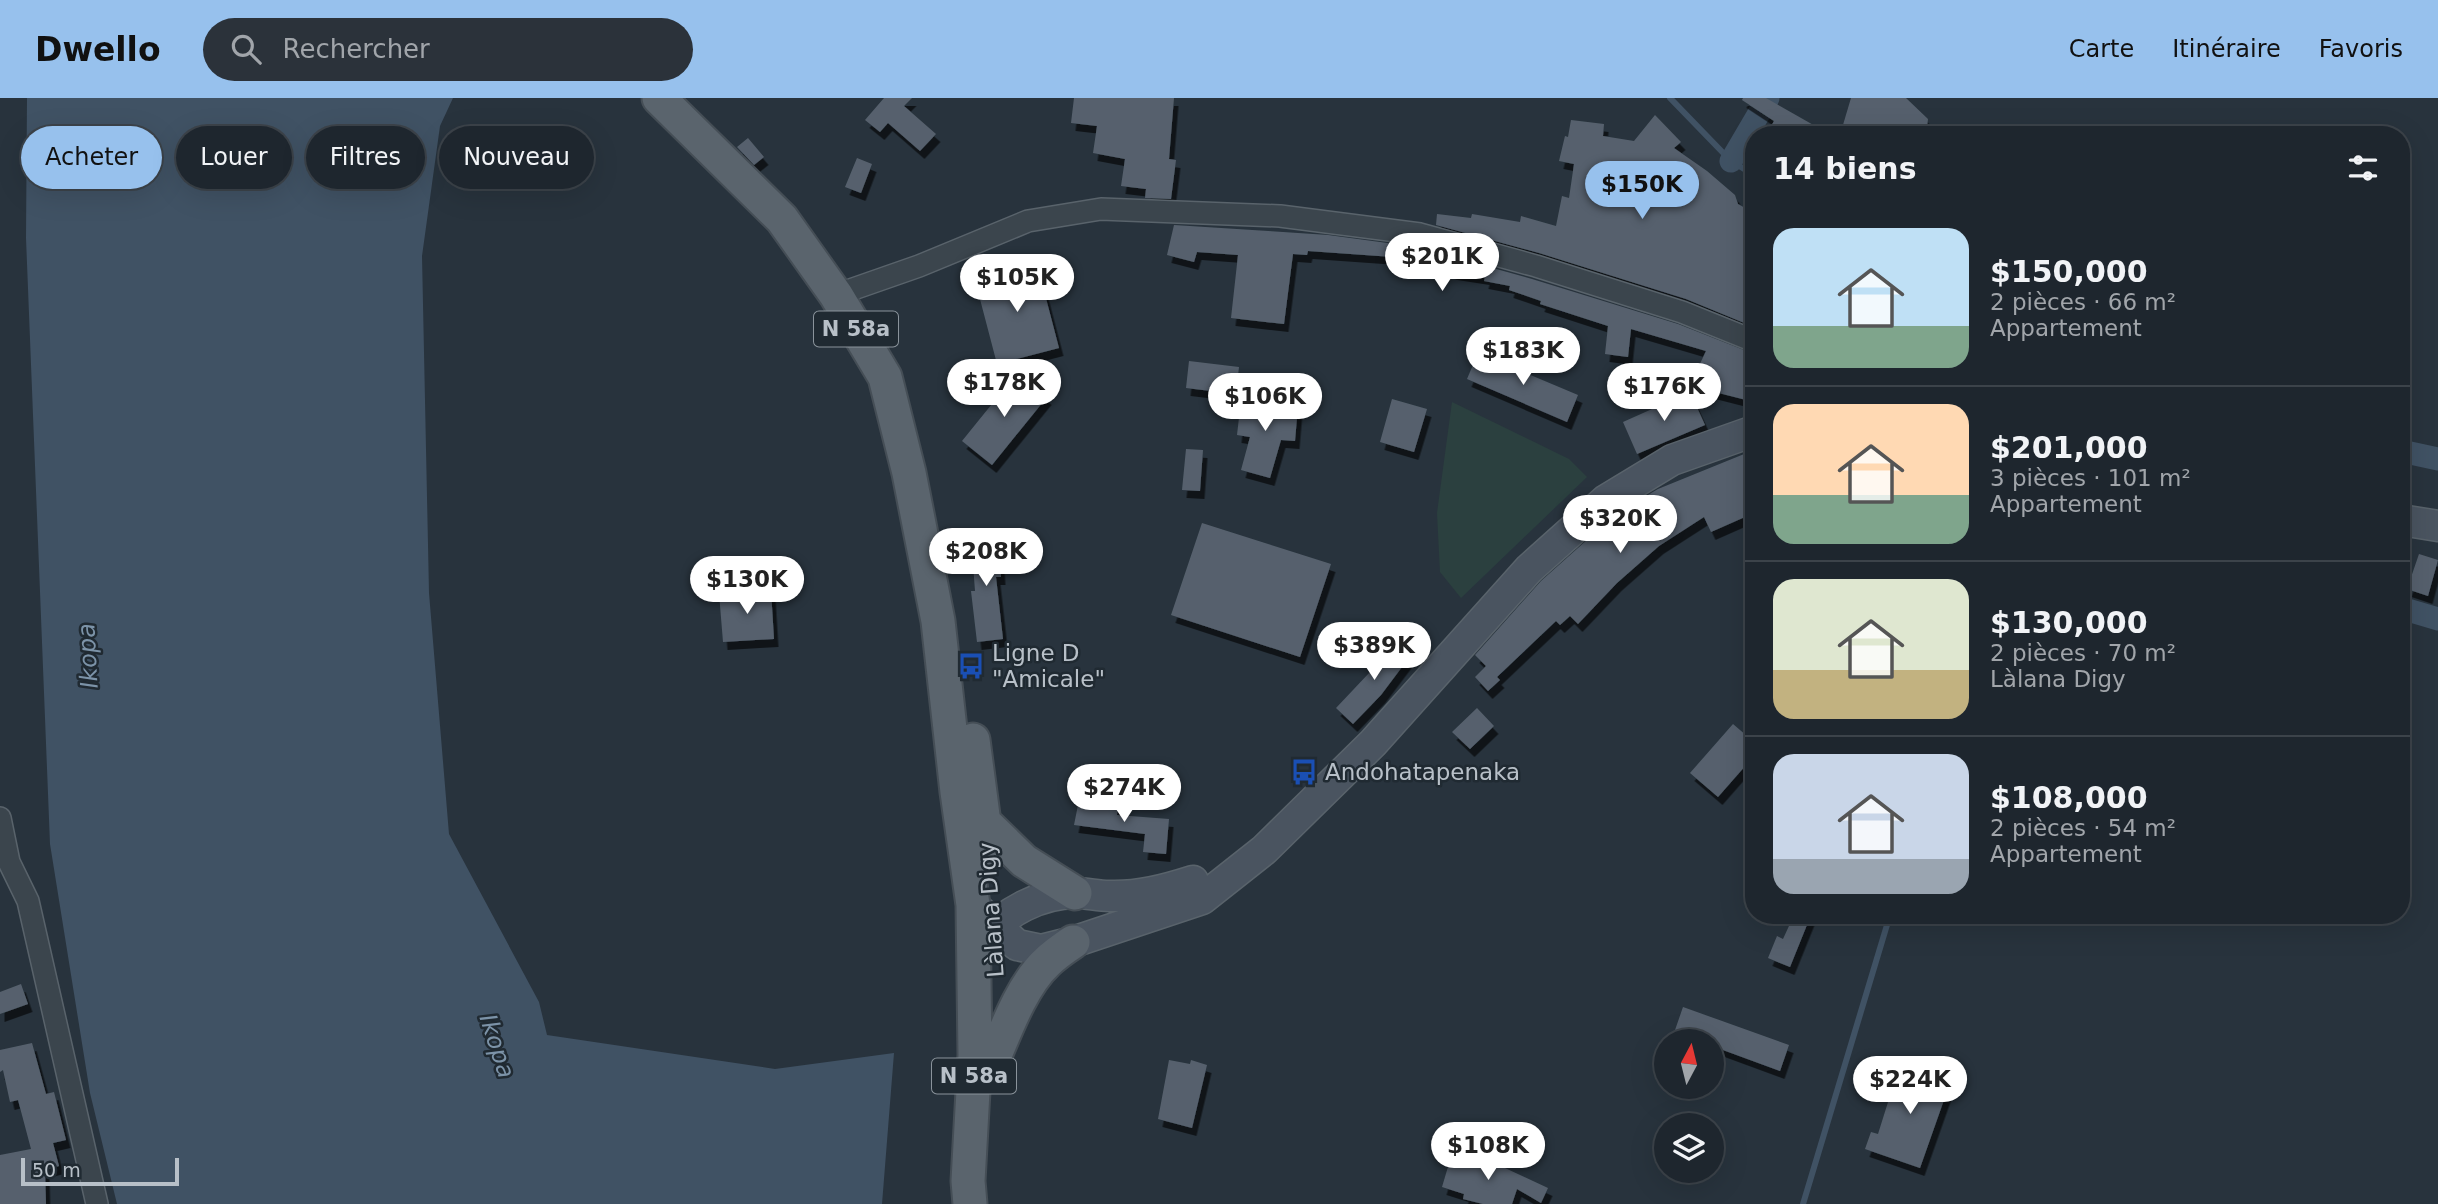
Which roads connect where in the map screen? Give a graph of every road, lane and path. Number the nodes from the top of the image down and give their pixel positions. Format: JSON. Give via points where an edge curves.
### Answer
{"nodes":[{"id":1,"x":659,"y":98,"type":"edge"},
{"id":2,"x":836,"y":295,"type":"junction"},
{"id":3,"x":1745,"y":338,"type":"edge"},
{"id":4,"x":1745,"y":434,"type":"edge"},
{"id":5,"x":2410,"y":521,"type":"edge"},
{"id":6,"x":2438,"y":526,"type":"edge"},
{"id":7,"x":938,"y":621,"type":"junction"},
{"id":8,"x":0,"y":818,"type":"edge"},
{"id":9,"x":984,"y":822,"type":"junction"},
{"id":10,"x":1228,"y":877,"type":"junction"},
{"id":11,"x":1075,"y":893,"type":"junction"},
{"id":12,"x":981,"y":926,"type":"junction"},
{"id":13,"x":1073,"y":942,"type":"junction"},
{"id":14,"x":996,"y":1053,"type":"junction"},
{"id":15,"x":97,"y":1204,"type":"edge"},
{"id":16,"x":970,"y":1204,"type":"edge"},
{"id":17,"x":980,"y":1204,"type":"edge"}],
"edges":[{"from":1,"to":2,"type":"main road","name":"Làlana Digy","number":"N 58a","via":[[782,219]]},
{"from":2,"to":3,"type":"street","via":[[1028,221],[1101,209],[1280,216],[1420,234],[1668,308]]},
{"from":2,"to":7,"type":"main road","name":"Làlana Digy","number":"N 58a","via":[[885,377]]},
{"from":4,"to":10,"type":"street","via":[[1672,460],[1605,500],[1530,569],[1373,743],[1264,850]]},
{"from":5,"to":6,"type":"street"},
{"from":7,"to":9,"type":"main road","name":"Làlana Digy","number":"N 58a","via":[[966,690]]},
{"from":7,"to":12,"type":"main road","name":"Làlana Digy","number":"N 58a","via":[[957,792]]},
{"from":8,"to":15,"type":"street","via":[[9,862],[28,901]]},
{"from":9,"to":11,"type":"main road","via":[[1024,860]]},
{"from":9,"to":12,"type":"main road","name":"Làlana Digy","number":"N 58a"},
{"from":10,"to":11,"type":"street","via":[[1194,881],[1157,893],[1108,897]]},
{"from":10,"to":13,"type":"street","via":[[1202,899]]},
{"from":11,"to":12,"type":"street","via":[[1041,899]]},
{"from":12,"to":13,"type":"street","via":[[1017,945],[1041,950]]},
{"from":12,"to":14,"type":"main road","name":"Làlana Digy","number":"N 58a","via":[[997,947]]},
{"from":12,"to":16,"type":"main road","name":"Làlana Digy","number":"N 58a"},
{"from":13,"to":14,"type":"main road","via":[[1045,963],[1013,1014]]},
{"from":14,"to":17,"type":"main road","name":"Làlana Digy","number":"N 58a"}]}
